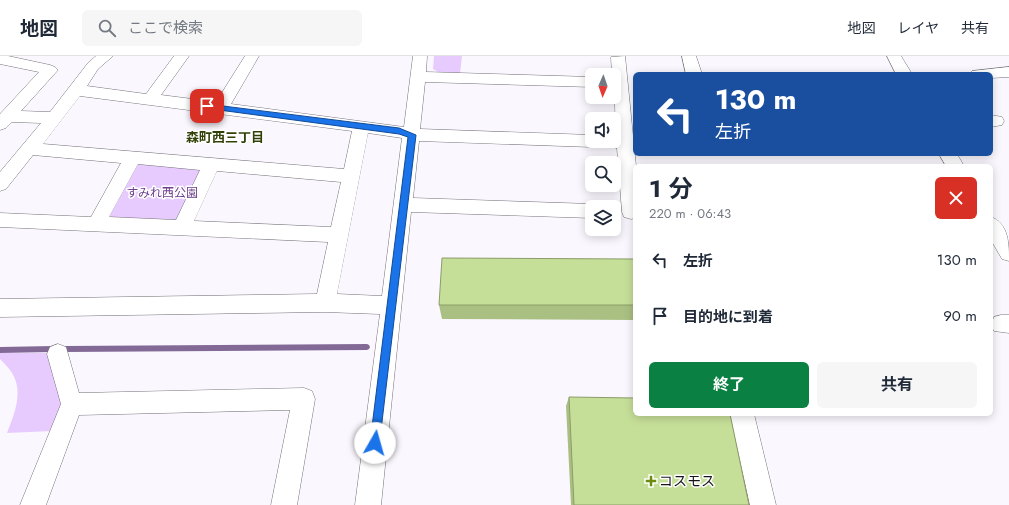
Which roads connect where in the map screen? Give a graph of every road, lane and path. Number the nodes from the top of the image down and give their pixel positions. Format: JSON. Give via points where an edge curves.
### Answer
{"nodes":[{"id":1,"x":106,"y":56,"type":"edge"},
{"id":2,"x":182,"y":56,"type":"edge"},
{"id":3,"x":252,"y":56,"type":"edge"},
{"id":4,"x":420,"y":56,"type":"edge"},
{"id":5,"x":689,"y":56,"type":"edge"},
{"id":6,"x":894,"y":56,"type":"edge"},
{"id":7,"x":618,"y":57,"type":"dead end"},
{"id":8,"x":0,"y":60,"type":"edge"},
{"id":9,"x":693,"y":72,"type":"edge"},
{"id":10,"x":903,"y":72,"type":"edge"},
{"id":11,"x":1009,"y":72,"type":"edge"},
{"id":12,"x":993,"y":73,"type":"edge"},
{"id":13,"x":418,"y":78,"type":"junction"},
{"id":14,"x":585,"y":82,"type":"edge"},
{"id":15,"x":623,"y":87,"type":"edge"},
{"id":16,"x":76,"y":90,"type":"junction"},
{"id":17,"x":150,"y":99,"type":"junction"},
{"id":18,"x":221,"y":108,"type":"junction"},
{"id":19,"x":54,"y":118,"type":"junction"},
{"id":20,"x":4,"y":120,"type":"edge"},
{"id":21,"x":361,"y":126,"type":"junction"},
{"id":22,"x":412,"y":135,"type":"junction"},
{"id":23,"x":585,"y":140,"type":"edge"},
{"id":24,"x":621,"y":142,"type":"edge"},
{"id":25,"x":625,"y":142,"type":"junction"},
{"id":26,"x":29,"y":149,"type":"junction"},
{"id":27,"x":133,"y":158,"type":"junction"},
{"id":28,"x":211,"y":164,"type":"junction"},
{"id":29,"x":351,"y":176,"type":"junction"},
{"id":30,"x":0,"y":184,"type":"edge"},
{"id":31,"x":404,"y":205,"type":"junction"},
{"id":32,"x":585,"y":211,"type":"edge"},
{"id":33,"x":627,"y":212,"type":"edge"},
{"id":34,"x":0,"y":220,"type":"edge"},
{"id":35,"x":96,"y":224,"type":"junction"},
{"id":36,"x":182,"y":228,"type":"junction"},
{"id":37,"x":993,"y":229,"type":"edge"},
{"id":38,"x":338,"y":235,"type":"junction"},
{"id":39,"x":1009,"y":253,"type":"edge"},
{"id":40,"x":326,"y":303,"type":"junction"},
{"id":41,"x":392,"y":305,"type":"junction"},
{"id":42,"x":0,"y":308,"type":"edge"},
{"id":43,"x":58,"y":354,"type":"dead end"},
{"id":44,"x":72,"y":404,"type":"junction"},
{"id":45,"x":742,"y":416,"type":"edge"},
{"id":46,"x":33,"y":505,"type":"edge"},
{"id":47,"x":284,"y":505,"type":"edge"},
{"id":48,"x":368,"y":505,"type":"edge"},
{"id":49,"x":763,"y":505,"type":"edge"}],
"edges":[{"from":1,"to":16,"type":"street","via":[[93,66]]},
{"from":2,"to":17,"type":"street"},
{"from":3,"to":18,"type":"street"},
{"from":4,"to":13,"type":"street"},
{"from":5,"to":9,"type":"street"},
{"from":6,"to":10,"type":"street"},
{"from":7,"to":15,"type":"street"},
{"from":8,"to":20,"type":"street","via":[[50,70]]},
{"from":11,"to":12,"type":"street"},
{"from":13,"to":14,"type":"street"},
{"from":13,"to":22,"type":"street"},
{"from":15,"to":25,"type":"street"},
{"from":16,"to":17,"type":"street"},
{"from":16,"to":19,"type":"street"},
{"from":17,"to":18,"type":"street"},
{"from":18,"to":21,"type":"street"},
{"from":19,"to":20,"type":"street"},
{"from":19,"to":26,"type":"street"},
{"from":21,"to":22,"type":"street"},
{"from":21,"to":29,"type":"street"},
{"from":22,"to":23,"type":"street"},
{"from":22,"to":31,"type":"street"},
{"from":24,"to":25,"type":"street"},
{"from":25,"to":33,"type":"street"},
{"from":26,"to":27,"type":"street"},
{"from":26,"to":30,"type":"street"},
{"from":27,"to":28,"type":"street"},
{"from":27,"to":35,"type":"street"},
{"from":28,"to":29,"type":"street"},
{"from":28,"to":36,"type":"street"},
{"from":29,"to":38,"type":"street"},
{"from":31,"to":32,"type":"street"},
{"from":31,"to":41,"type":"street"},
{"from":34,"to":35,"type":"street"},
{"from":35,"to":36,"type":"street"},
{"from":36,"to":38,"type":"street"},
{"from":37,"to":39,"type":"street"},
{"from":38,"to":40,"type":"street"},
{"from":40,"to":41,"type":"street"},
{"from":40,"to":42,"type":"street"},
{"from":41,"to":48,"type":"street"},
{"from":43,"to":44,"type":"street"},
{"from":44,"to":46,"type":"street"},
{"from":44,"to":47,"type":"street","via":[[304,399]]},
{"from":45,"to":49,"type":"street"}]}
